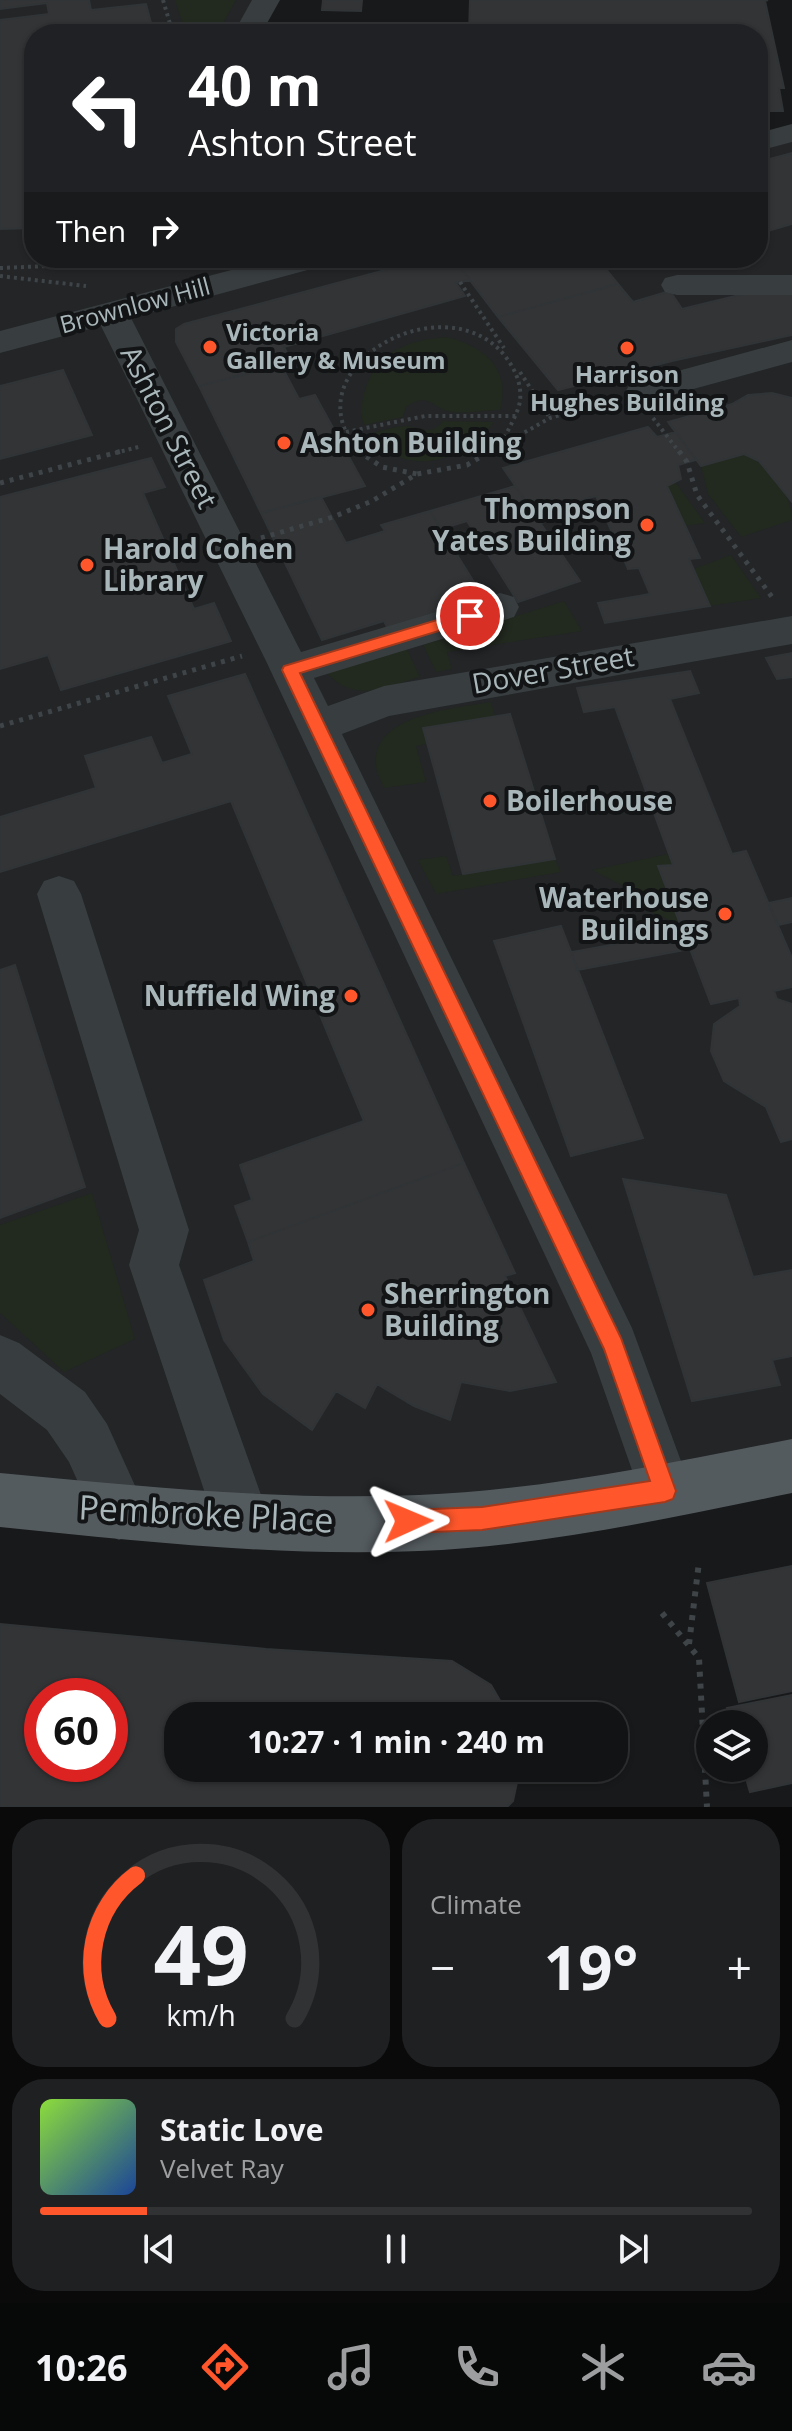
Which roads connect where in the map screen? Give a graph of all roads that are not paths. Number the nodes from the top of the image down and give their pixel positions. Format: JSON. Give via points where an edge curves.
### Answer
{"nodes":[{"id":1,"x":266,"y":0,"type":"edge"},
{"id":2,"x":253,"y":24,"type":"edge"},
{"id":3,"x":792,"y":133,"type":"edge"},
{"id":4,"x":768,"y":139,"type":"edge"},
{"id":5,"x":177,"y":268,"type":"edge"},
{"id":6,"x":278,"y":268,"type":"edge"},
{"id":7,"x":677,"y":285,"type":"dead end"},
{"id":8,"x":792,"y":285,"type":"edge"},
{"id":9,"x":189,"y":292,"type":"junction"},
{"id":10,"x":112,"y":314,"type":"junction"},
{"id":11,"x":0,"y":342,"type":"edge"},
{"id":12,"x":789,"y":357,"type":"edge"},
{"id":13,"x":642,"y":392,"type":"road end"},
{"id":14,"x":500,"y":607,"type":"dead end"},
{"id":15,"x":790,"y":631,"type":"edge"},
{"id":16,"x":284,"y":658,"type":"junction"},
{"id":17,"x":317,"y":727,"type":"junction"},
{"id":18,"x":59,"y":894,"type":"dead end"},
{"id":19,"x":0,"y":1361,"type":"edge"},
{"id":20,"x":792,"y":1466,"type":"edge"},
{"id":21,"x":665,"y":1491,"type":"junction"},
{"id":22,"x":0,"y":1500,"type":"edge"},
{"id":23,"x":119,"y":1512,"type":"junction"},
{"id":24,"x":242,"y":1520,"type":"junction"}],
"edges":[{"from":1,"to":2,"type":"street"},
{"from":3,"to":4,"type":"street"},
{"from":5,"to":9,"type":"street"},
{"from":6,"to":9,"type":"street","name":"Brownlow Hill"},
{"from":7,"to":8,"type":"street"},
{"from":9,"to":10,"type":"street","name":"Brownlow Hill"},
{"from":10,"to":11,"type":"street","name":"Brownlow Hill"},
{"from":10,"to":16,"type":"street","name":"Ashton Street"},
{"from":12,"to":13,"type":"street"},
{"from":14,"to":16,"type":"street"},
{"from":15,"to":17,"type":"street","name":"Dover Street","via":[[384,701]]},
{"from":16,"to":17,"type":"street","name":"Ashton Street"},
{"from":17,"to":21,"type":"street","name":"Ashton Street","via":[[614,1346]]},
{"from":18,"to":24,"type":"street","via":[[164,1230],[154,1265]]},
{"from":19,"to":23,"type":"street","via":[[66,1411],[88,1443]]},
{"from":20,"to":21,"type":"main road","name":"Pembroke Place"},
{"from":21,"to":24,"type":"main road","name":"Pembroke Place","via":[[469,1520]]},
{"from":22,"to":23,"type":"main road","name":"Pembroke Place"},
{"from":23,"to":24,"type":"main road","name":"Pembroke Place"}]}
